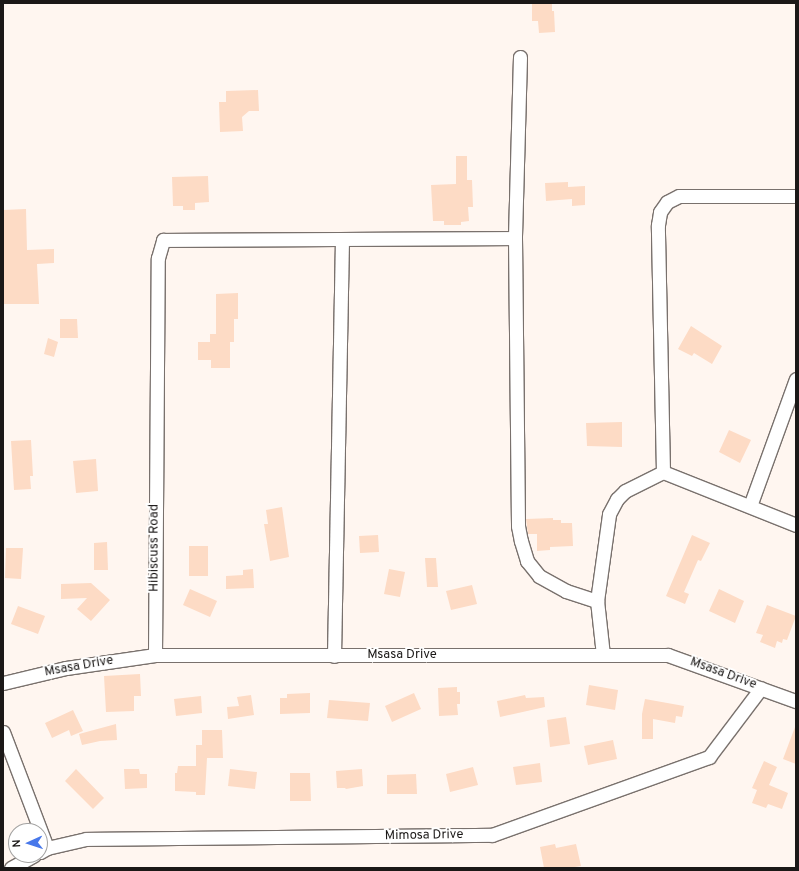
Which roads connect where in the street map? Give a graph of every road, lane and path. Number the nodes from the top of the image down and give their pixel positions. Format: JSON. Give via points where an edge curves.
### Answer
{"nodes":[{"id":1,"x":520,"y":58,"type":"dead end"},
{"id":2,"x":796,"y":196,"type":"edge"},
{"id":3,"x":515,"y":238,"type":"junction"},
{"id":4,"x":342,"y":239,"type":"junction"},
{"id":5,"x":796,"y":379,"type":"edge"},
{"id":6,"x":663,"y":472,"type":"junction"},
{"id":7,"x":750,"y":506,"type":"junction"},
{"id":8,"x":796,"y":525,"type":"edge"},
{"id":9,"x":598,"y":601,"type":"junction"},
{"id":10,"x":155,"y":654,"type":"junction"},
{"id":11,"x":334,"y":656,"type":"junction"},
{"id":12,"x":603,"y":656,"type":"junction"},
{"id":13,"x":3,"y":683,"type":"edge"},
{"id":14,"x":761,"y":688,"type":"junction"},
{"id":15,"x":796,"y":701,"type":"edge"},
{"id":16,"x":3,"y":732,"type":"edge"},
{"id":17,"x":34,"y":823,"type":"edge"},
{"id":18,"x":48,"y":849,"type":"edge"},
{"id":19,"x":20,"y":863,"type":"edge"},
{"id":20,"x":11,"y":868,"type":"edge"}],
"edges":[{"from":1,"to":3,"type":"street"},
{"from":2,"to":6,"type":"street","via":[[679,196],[667,202],[660,212],[658,225]]},
{"from":3,"to":4,"type":"street"},
{"from":3,"to":9,"type":"street","via":[[518,526],[521,541],[528,561],[539,576],[566,591]]},
{"from":4,"to":10,"type":"street","name":"Hibiscuss Road","via":[[163,240],[158,258]]},
{"from":4,"to":11,"type":"street"},
{"from":5,"to":7,"type":"street"},
{"from":6,"to":7,"type":"street"},
{"from":6,"to":9,"type":"street","via":[[625,491],[612,506]]},
{"from":7,"to":8,"type":"street"},
{"from":9,"to":12,"type":"street"},
{"from":10,"to":11,"type":"street","name":"Msasa Drive"},
{"from":10,"to":13,"type":"street","name":"Msasa Drive","via":[[66,668]]},
{"from":11,"to":12,"type":"street","name":"Msasa Drive"},
{"from":12,"to":14,"type":"street","name":"Msasa Drive","via":[[668,655]]},
{"from":14,"to":15,"type":"street","name":"Msasa Drive"},
{"from":14,"to":18,"type":"street","name":"Mimosa Drive","via":[[709,757],[492,835],[86,839]]},
{"from":16,"to":17,"type":"street"},
{"from":19,"to":20,"type":"street"}]}
